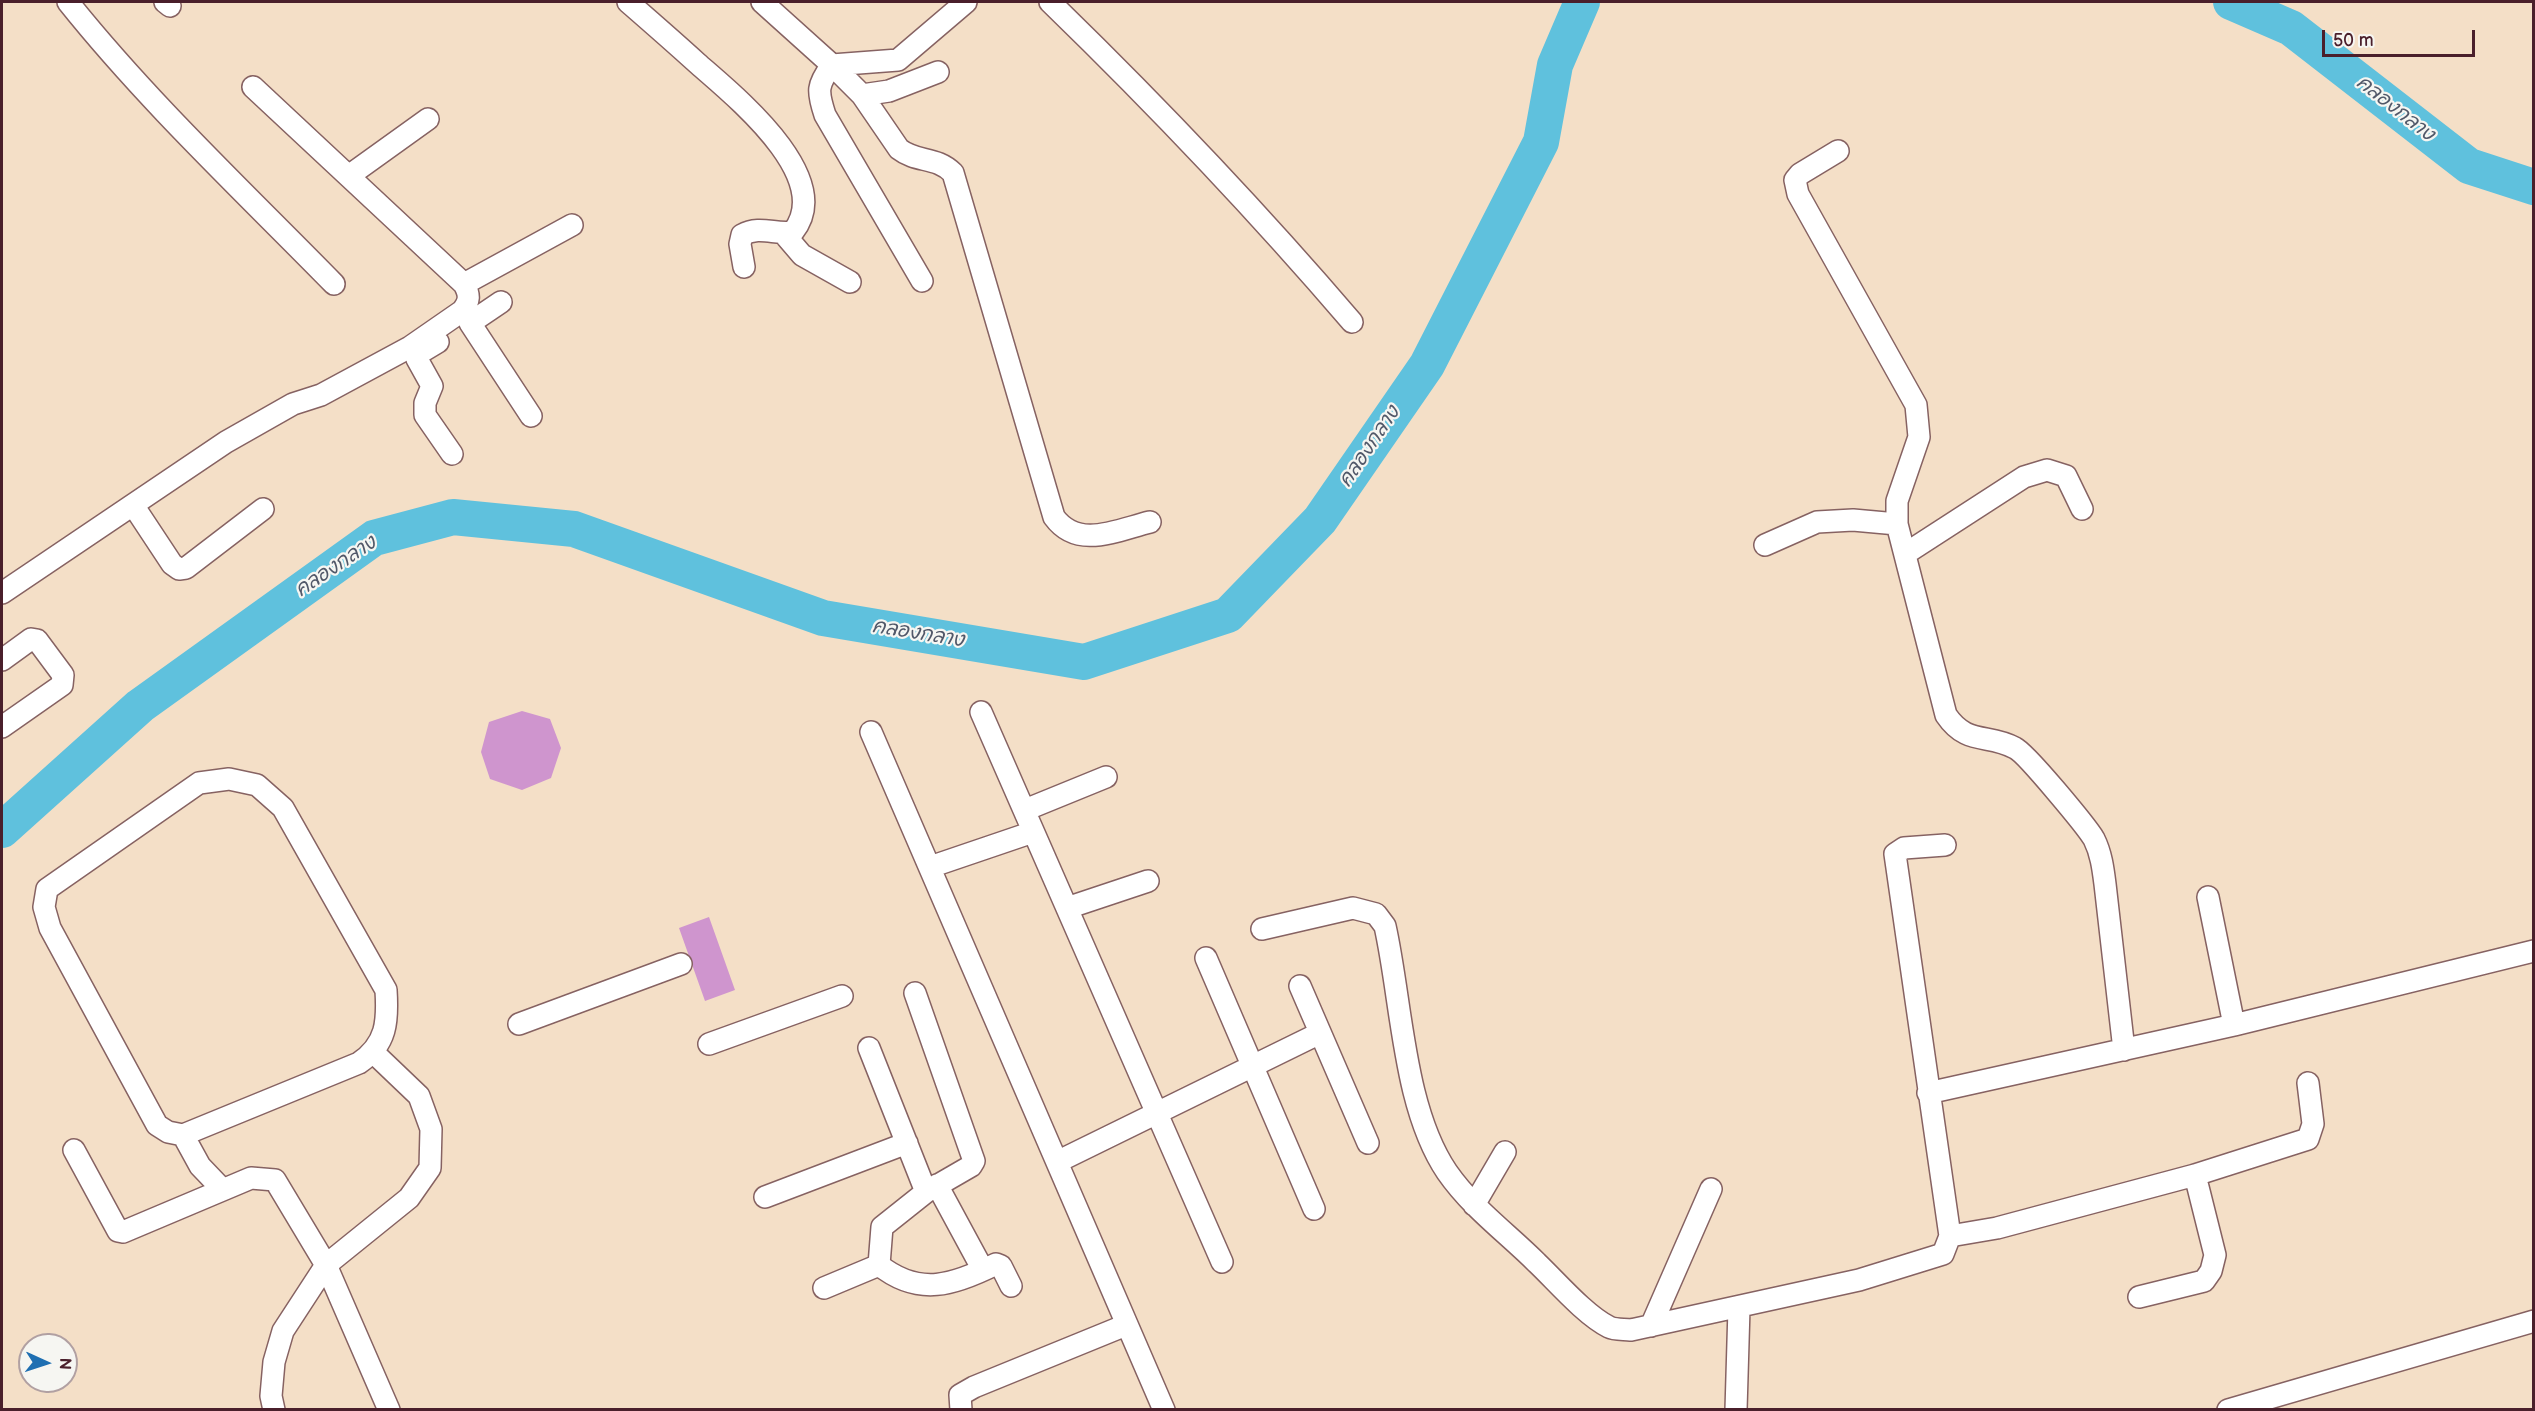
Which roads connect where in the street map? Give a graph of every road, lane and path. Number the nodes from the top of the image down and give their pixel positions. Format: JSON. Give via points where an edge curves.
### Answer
{"nodes":[{"id":1,"x":68,"y":2,"type":"edge"},
{"id":2,"x":628,"y":2,"type":"edge"},
{"id":3,"x":966,"y":2,"type":"edge"},
{"id":4,"x":1050,"y":2,"type":"edge"},
{"id":5,"x":772,"y":5,"type":"edge"},
{"id":6,"x":832,"y":65,"type":"junction"},
{"id":7,"x":938,"y":72,"type":"dead end"},
{"id":8,"x":253,"y":87,"type":"dead end"},
{"id":9,"x":862,"y":95,"type":"junction"},
{"id":10,"x":428,"y":119,"type":"dead end"},
{"id":11,"x":1838,"y":151,"type":"dead end"},
{"id":12,"x":350,"y":175,"type":"junction"},
{"id":13,"x":572,"y":225,"type":"dead end"},
{"id":14,"x":784,"y":234,"type":"junction"},
{"id":15,"x":744,"y":267,"type":"dead end"},
{"id":16,"x":922,"y":281,"type":"dead end"},
{"id":17,"x":850,"y":282,"type":"dead end"},
{"id":18,"x":334,"y":284,"type":"dead end"},
{"id":19,"x":464,"y":284,"type":"junction"},
{"id":20,"x":501,"y":302,"type":"dead end"},
{"id":21,"x":466,"y":317,"type":"junction"},
{"id":22,"x":1352,"y":322,"type":"dead end"},
{"id":23,"x":531,"y":416,"type":"dead end"},
{"id":24,"x":452,"y":454,"type":"dead end"},
{"id":25,"x":133,"y":505,"type":"junction"},
{"id":26,"x":263,"y":509,"type":"dead end"},
{"id":27,"x":2082,"y":509,"type":"dead end"},
{"id":28,"x":1150,"y":522,"type":"dead end"},
{"id":29,"x":1897,"y":524,"type":"junction"},
{"id":30,"x":1765,"y":545,"type":"dead end"},
{"id":31,"x":1905,"y":554,"type":"junction"},
{"id":32,"x":2,"y":593,"type":"edge"},
{"id":33,"x":2,"y":660,"type":"edge"},
{"id":34,"x":981,"y":712,"type":"dead end"},
{"id":35,"x":4,"y":720,"type":"edge"},
{"id":36,"x":871,"y":732,"type":"dead end"},
{"id":37,"x":1106,"y":777,"type":"dead end"},
{"id":38,"x":1024,"y":810,"type":"junction"},
{"id":39,"x":1033,"y":832,"type":"junction"},
{"id":40,"x":1945,"y":845,"type":"dead end"},
{"id":41,"x":930,"y":867,"type":"junction"},
{"id":42,"x":1148,"y":882,"type":"dead end"},
{"id":43,"x":2208,"y":897,"type":"dead end"},
{"id":44,"x":1067,"y":908,"type":"junction"},
{"id":45,"x":1262,"y":929,"type":"dead end"},
{"id":46,"x":2534,"y":951,"type":"edge"},
{"id":47,"x":1206,"y":958,"type":"dead end"},
{"id":48,"x":681,"y":964,"type":"dead end"},
{"id":49,"x":1300,"y":986,"type":"dead end"},
{"id":50,"x":915,"y":993,"type":"dead end"},
{"id":51,"x":842,"y":996,"type":"dead end"},
{"id":52,"x":519,"y":1024,"type":"dead end"},
{"id":53,"x":2234,"y":1025,"type":"junction"},
{"id":54,"x":1320,"y":1033,"type":"junction"},
{"id":55,"x":709,"y":1044,"type":"dead end"},
{"id":56,"x":868,"y":1048,"type":"dead end"},
{"id":57,"x":2124,"y":1050,"type":"junction"},
{"id":58,"x":374,"y":1053,"type":"junction"},
{"id":59,"x":1252,"y":1065,"type":"junction"},
{"id":60,"x":2308,"y":1083,"type":"dead end"},
{"id":61,"x":1928,"y":1093,"type":"junction"},
{"id":62,"x":1157,"y":1111,"type":"junction"},
{"id":63,"x":183,"y":1135,"type":"junction"},
{"id":64,"x":907,"y":1143,"type":"junction"},
{"id":65,"x":1368,"y":1143,"type":"dead end"},
{"id":66,"x":74,"y":1150,"type":"dead end"},
{"id":67,"x":1505,"y":1152,"type":"dead end"},
{"id":68,"x":1057,"y":1162,"type":"junction"},
{"id":69,"x":2195,"y":1175,"type":"junction"},
{"id":70,"x":222,"y":1189,"type":"junction"},
{"id":71,"x":932,"y":1189,"type":"junction"},
{"id":72,"x":1711,"y":1189,"type":"dead end"},
{"id":73,"x":765,"y":1197,"type":"dead end"},
{"id":74,"x":1474,"y":1205,"type":"junction"},
{"id":75,"x":1314,"y":1209,"type":"dead end"},
{"id":76,"x":1950,"y":1236,"type":"junction"},
{"id":77,"x":1222,"y":1262,"type":"dead end"},
{"id":78,"x":326,"y":1265,"type":"junction"},
{"id":79,"x":879,"y":1265,"type":"junction"},
{"id":80,"x":983,"y":1270,"type":"junction"},
{"id":81,"x":1011,"y":1286,"type":"dead end"},
{"id":82,"x":824,"y":1288,"type":"dead end"},
{"id":83,"x":2139,"y":1297,"type":"dead end"},
{"id":84,"x":1739,"y":1308,"type":"junction"},
{"id":85,"x":2534,"y":1321,"type":"edge"},
{"id":86,"x":1126,"y":1325,"type":"junction"},
{"id":87,"x":1652,"y":1326,"type":"junction"},
{"id":88,"x":274,"y":1410,"type":"edge"},
{"id":89,"x":389,"y":1410,"type":"edge"},
{"id":90,"x":961,"y":1410,"type":"edge"},
{"id":91,"x":1164,"y":1410,"type":"edge"},
{"id":92,"x":1736,"y":1410,"type":"edge"},
{"id":93,"x":2228,"y":1410,"type":"edge"}],
"edges":[{"from":1,"to":18,"type":"street","via":[[94,35]]},
{"from":2,"to":14,"type":"street","via":[[752,112],[782,147],[802,194],[799,224],[794,232]]},
{"from":3,"to":6,"type":"street","via":[[898,60]]},
{"from":4,"to":22,"type":"street","via":[[1169,120]]},
{"from":5,"to":6,"type":"street"},
{"from":6,"to":9,"type":"street"},
{"from":6,"to":16,"type":"street","via":[[820,81],[819,97],[825,115]]},
{"from":7,"to":9,"type":"street","via":[[889,91]]},
{"from":8,"to":12,"type":"street"},
{"from":9,"to":28,"type":"street","via":[[899,149],[907,155],[944,163],[953,173],[1054,517],[1063,530],[1079,536]]},
{"from":10,"to":12,"type":"street"},
{"from":11,"to":29,"type":"street","via":[[1795,180],[1798,194],[1916,405],[1919,437],[1897,501]]},
{"from":12,"to":19,"type":"street"},
{"from":13,"to":19,"type":"street"},
{"from":14,"to":15,"type":"street","via":[[764,229],[742,235]]},
{"from":14,"to":17,"type":"street","via":[[802,255]]},
{"from":19,"to":21,"type":"street","via":[[469,294]]},
{"from":20,"to":21,"type":"street"},
{"from":21,"to":23,"type":"street"},
{"from":21,"to":24,"type":"street","via":[[417,356],[432,386],[425,415]]},
{"from":21,"to":25,"type":"street","via":[[321,395],[264,419]]},
{"from":25,"to":26,"type":"street","via":[[179,569],[186,568]]},
{"from":25,"to":32,"type":"street"},
{"from":27,"to":31,"type":"street","via":[[2066,476],[2047,470],[2024,477]]},
{"from":29,"to":30,"type":"street","via":[[1817,522]]},
{"from":29,"to":31,"type":"street"},
{"from":31,"to":57,"type":"street","via":[[1951,722],[1972,737],[2015,747],[2093,837],[2103,867]]},
{"from":33,"to":35,"type":"street","via":[[31,639],[37,640],[63,675],[62,685]]},
{"from":34,"to":38,"type":"street"},
{"from":36,"to":41,"type":"street"},
{"from":37,"to":38,"type":"street"},
{"from":38,"to":39,"type":"street"},
{"from":39,"to":41,"type":"street"},
{"from":39,"to":44,"type":"street"},
{"from":40,"to":61,"type":"street","via":[[1904,848],[1895,854]]},
{"from":41,"to":68,"type":"street"},
{"from":42,"to":44,"type":"street"},
{"from":43,"to":53,"type":"street"},
{"from":44,"to":62,"type":"street"},
{"from":45,"to":74,"type":"street","via":[[1353,908],[1376,914],[1385,926],[1406,1054],[1433,1147]]},
{"from":46,"to":53,"type":"street"},
{"from":47,"to":59,"type":"street"},
{"from":48,"to":52,"type":"street"},
{"from":49,"to":54,"type":"street"},
{"from":50,"to":71,"type":"street","via":[[974,1161]]},
{"from":51,"to":55,"type":"street"},
{"from":53,"to":57,"type":"street"},
{"from":54,"to":59,"type":"street"},
{"from":54,"to":65,"type":"street"},
{"from":56,"to":64,"type":"street"},
{"from":57,"to":61,"type":"street"},
{"from":58,"to":63,"type":"street","via":[[359,1063]]},
{"from":58,"to":63,"type":"street","via":[[388,1019],[386,990],[283,808],[257,785],[229,779],[199,783],[47,889],[44,907],[50,928],[157,1125]]},
{"from":58,"to":78,"type":"street","via":[[419,1096],[431,1129],[430,1168],[409,1198]]},
{"from":59,"to":62,"type":"street"},
{"from":59,"to":75,"type":"street"},
{"from":60,"to":69,"type":"street","via":[[2313,1124],[2307,1139]]},
{"from":61,"to":76,"type":"street"},
{"from":62,"to":68,"type":"street"},
{"from":62,"to":77,"type":"street"},
{"from":63,"to":70,"type":"street","via":[[200,1166]]},
{"from":64,"to":71,"type":"street"},
{"from":64,"to":73,"type":"street"},
{"from":66,"to":70,"type":"street","via":[[118,1231],[128,1232]]},
{"from":67,"to":74,"type":"street"},
{"from":68,"to":86,"type":"street"},
{"from":69,"to":76,"type":"street","via":[[1997,1228]]},
{"from":69,"to":83,"type":"street","via":[[2215,1255],[2211,1271],[2204,1281]]},
{"from":70,"to":78,"type":"street","via":[[251,1178],[275,1180]]},
{"from":71,"to":79,"type":"street","via":[[882,1227]]},
{"from":71,"to":80,"type":"street"},
{"from":72,"to":87,"type":"street"},
{"from":74,"to":87,"type":"street","via":[[1609,1327],[1631,1330]]},
{"from":76,"to":84,"type":"street","via":[[1943,1254],[1859,1280]]},
{"from":78,"to":88,"type":"street","via":[[283,1331],[274,1362]]},
{"from":78,"to":89,"type":"street"},
{"from":79,"to":80,"type":"street","via":[[894,1277],[937,1286]]},
{"from":79,"to":82,"type":"street"},
{"from":80,"to":81,"type":"street","via":[[996,1264],[1001,1266]]},
{"from":84,"to":87,"type":"street"},
{"from":84,"to":92,"type":"street"},
{"from":85,"to":93,"type":"street"},
{"from":86,"to":90,"type":"street","via":[[974,1387],[960,1395]]},
{"from":86,"to":91,"type":"street"}]}
